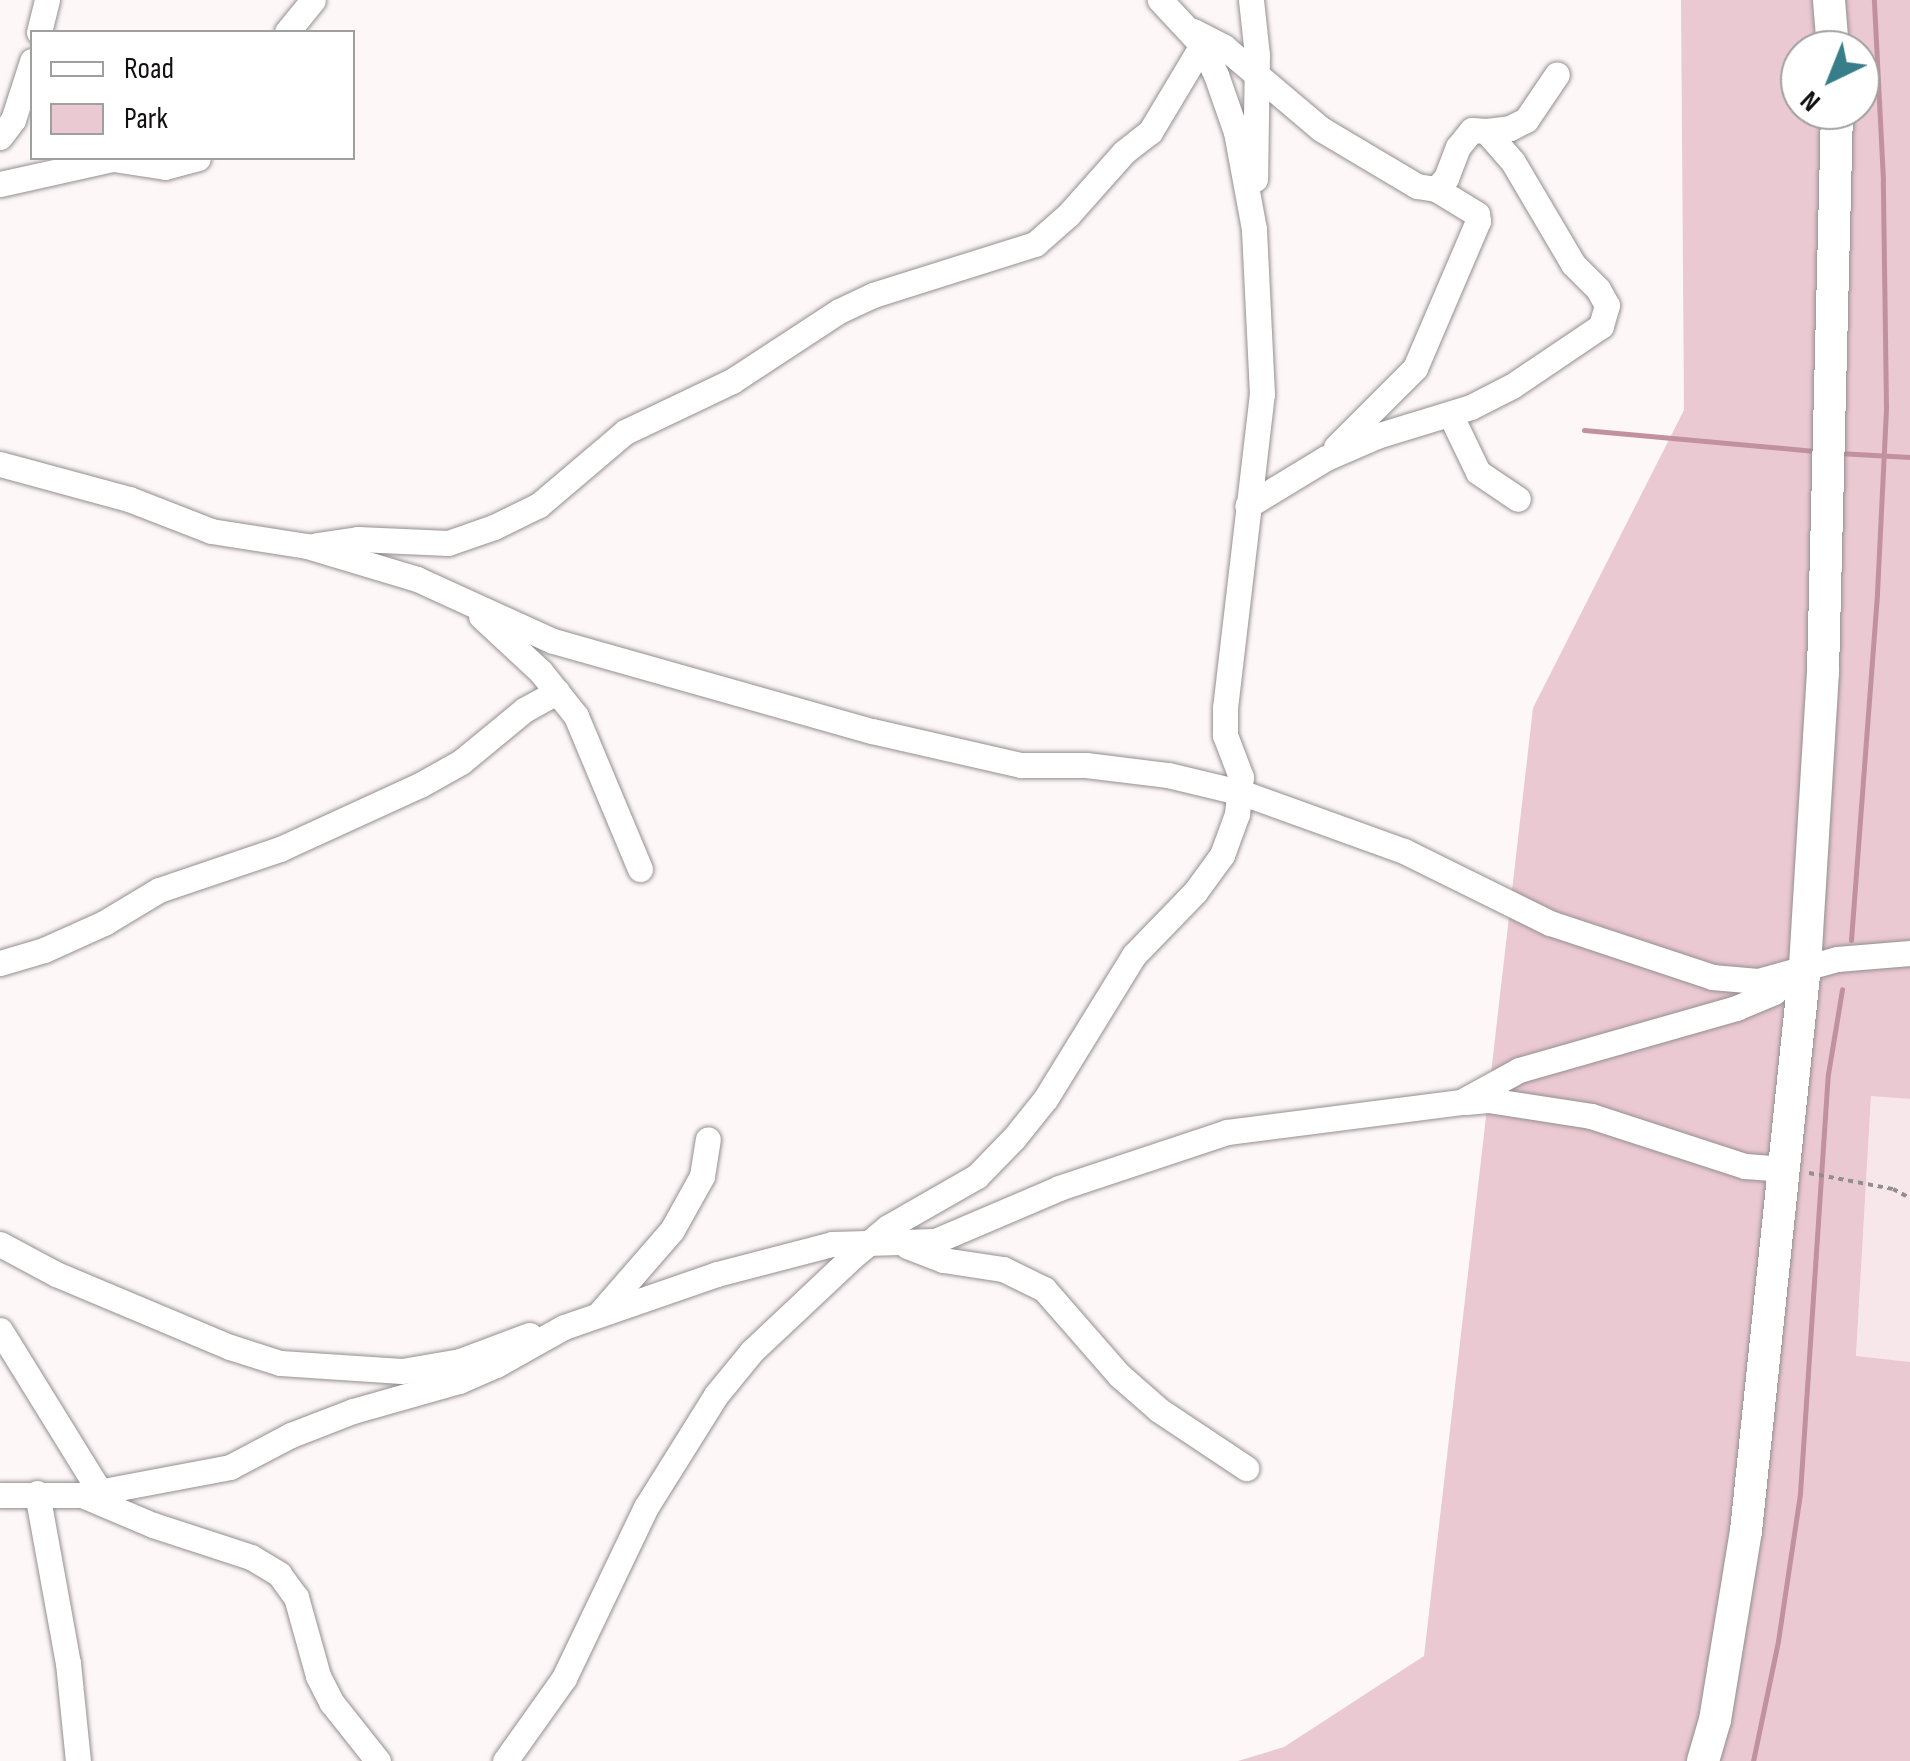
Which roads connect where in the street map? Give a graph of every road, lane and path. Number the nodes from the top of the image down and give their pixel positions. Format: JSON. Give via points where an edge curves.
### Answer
{"nodes":[{"id":1,"x":47,"y":0,"type":"edge"},
{"id":2,"x":313,"y":0,"type":"edge"},
{"id":3,"x":1160,"y":0,"type":"edge"},
{"id":4,"x":1252,"y":0,"type":"edge"},
{"id":5,"x":1829,"y":0,"type":"edge"},
{"id":6,"x":40,"y":30,"type":"edge"},
{"id":7,"x":289,"y":30,"type":"edge"},
{"id":8,"x":1831,"y":30,"type":"edge"},
{"id":9,"x":1193,"y":36,"type":"junction"},
{"id":10,"x":30,"y":67,"type":"edge"},
{"id":11,"x":1557,"y":74,"type":"dead end"},
{"id":12,"x":1257,"y":76,"type":"junction"},
{"id":13,"x":1836,"y":130,"type":"edge"},
{"id":14,"x":1486,"y":131,"type":"junction"},
{"id":15,"x":0,"y":137,"type":"edge"},
{"id":16,"x":108,"y":160,"type":"edge"},
{"id":17,"x":119,"y":160,"type":"edge"},
{"id":18,"x":190,"y":160,"type":"edge"},
{"id":19,"x":0,"y":184,"type":"edge"},
{"id":20,"x":1436,"y":189,"type":"junction"},
{"id":21,"x":1254,"y":229,"type":"junction"},
{"id":22,"x":1450,"y":414,"type":"junction"},
{"id":23,"x":1326,"y":458,"type":"junction"},
{"id":24,"x":0,"y":464,"type":"edge"},
{"id":25,"x":1518,"y":499,"type":"dead end"},
{"id":26,"x":1247,"y":506,"type":"junction"},
{"id":27,"x":307,"y":546,"type":"junction"},
{"id":28,"x":467,"y":602,"type":"junction"},
{"id":29,"x":557,"y":692,"type":"junction"},
{"id":30,"x":1242,"y":793,"type":"junction"},
{"id":31,"x":640,"y":870,"type":"dead end"},
{"id":32,"x":1910,"y":953,"type":"edge"},
{"id":33,"x":0,"y":963,"type":"edge"},
{"id":34,"x":1795,"y":971,"type":"junction"},
{"id":35,"x":1460,"y":1102,"type":"junction"},
{"id":36,"x":708,"y":1139,"type":"dead end"},
{"id":37,"x":1785,"y":1169,"type":"junction"},
{"id":38,"x":1910,"y":1198,"type":"edge"},
{"id":39,"x":870,"y":1242,"type":"junction"},
{"id":40,"x":0,"y":1244,"type":"edge"},
{"id":41,"x":902,"y":1244,"type":"junction"},
{"id":42,"x":599,"y":1314,"type":"junction"},
{"id":43,"x":564,"y":1326,"type":"junction"},
{"id":44,"x":0,"y":1330,"type":"edge"},
{"id":45,"x":1246,"y":1468,"type":"dead end"},
{"id":46,"x":37,"y":1493,"type":"junction"},
{"id":47,"x":91,"y":1494,"type":"junction"},
{"id":48,"x":0,"y":1496,"type":"edge"},
{"id":49,"x":78,"y":1761,"type":"edge"},
{"id":50,"x":378,"y":1761,"type":"edge"},
{"id":51,"x":505,"y":1761,"type":"edge"},
{"id":52,"x":1703,"y":1761,"type":"edge"}],
"edges":[{"from":1,"to":6,"type":"street"},
{"from":2,"to":7,"type":"street"},
{"from":3,"to":9,"type":"street"},
{"from":4,"to":12,"type":"street"},
{"from":5,"to":8,"type":"main road"},
{"from":9,"to":12,"type":"street","via":[[1224,46]]},
{"from":9,"to":21,"type":"street","via":[[1236,132]]},
{"from":9,"to":27,"type":"street","via":[[1150,132],[1035,244],[839,311],[732,381],[625,432],[539,504],[494,528],[448,543],[358,539]]},
{"from":10,"to":15,"type":"street","via":[[13,120]]},
{"from":11,"to":14,"type":"street","via":[[1526,120]]},
{"from":12,"to":20,"type":"street","via":[[1374,164]]},
{"from":12,"to":21,"type":"street"},
{"from":13,"to":34,"type":"main road","via":[[1823,672]]},
{"from":14,"to":20,"type":"street","via":[[1472,130],[1458,146]]},
{"from":14,"to":22,"type":"street","via":[[1606,306],[1601,326],[1574,345],[1512,386]]},
{"from":16,"to":19,"type":"street"},
{"from":17,"to":18,"type":"street","via":[[164,167]]},
{"from":20,"to":23,"type":"street","via":[[1478,214],[1478,221],[1415,368]]},
{"from":21,"to":26,"type":"street","via":[[1262,394]]},
{"from":22,"to":23,"type":"street"},
{"from":22,"to":25,"type":"street","via":[[1478,472]]},
{"from":23,"to":26,"type":"street"},
{"from":24,"to":27,"type":"street","via":[[128,499],[211,531]]},
{"from":26,"to":30,"type":"street","via":[[1225,708],[1225,736]]},
{"from":27,"to":28,"type":"street"},
{"from":28,"to":29,"type":"street"},
{"from":28,"to":30,"type":"street","via":[[553,641],[872,731],[1020,764],[1168,775]]},
{"from":29,"to":31,"type":"street","via":[[576,716]]},
{"from":29,"to":33,"type":"street","via":[[420,785],[280,849],[159,890],[44,950]]},
{"from":30,"to":34,"type":"street","via":[[1404,851],[1550,924],[1641,956],[1712,977],[1758,982]]},
{"from":30,"to":39,"type":"street","via":[[1222,855],[1134,955],[1014,1138],[977,1176]]},
{"from":32,"to":34,"type":"street"},
{"from":34,"to":35,"type":"street","via":[[1774,992],[1736,1008],[1520,1070]]},
{"from":34,"to":37,"type":"main road"},
{"from":35,"to":37,"type":"street","via":[[1591,1116],[1745,1166]]},
{"from":35,"to":41,"type":"street","via":[[1226,1132],[1059,1188],[935,1241]]},
{"from":36,"to":42,"type":"street","via":[[702,1176],[672,1230]]},
{"from":37,"to":38,"type":"path"},
{"from":37,"to":52,"type":"main road","via":[[1746,1532]]},
{"from":39,"to":41,"type":"street"},
{"from":39,"to":42,"type":"street","via":[[799,1250]]},
{"from":39,"to":51,"type":"street","via":[[798,1304],[716,1395],[646,1507],[564,1678]]},
{"from":40,"to":43,"type":"street","via":[[56,1274],[280,1363],[402,1371],[460,1361]]},
{"from":41,"to":45,"type":"street","via":[[942,1260],[1003,1269],[1044,1288],[1158,1410]]},
{"from":42,"to":43,"type":"street"},
{"from":43,"to":47,"type":"street","via":[[496,1366],[291,1434],[230,1467]]},
{"from":44,"to":47,"type":"street"},
{"from":46,"to":47,"type":"street"},
{"from":46,"to":48,"type":"street"},
{"from":46,"to":49,"type":"street","via":[[68,1662]]},
{"from":47,"to":50,"type":"street","via":[[279,1574],[296,1597],[332,1703]]}]}
